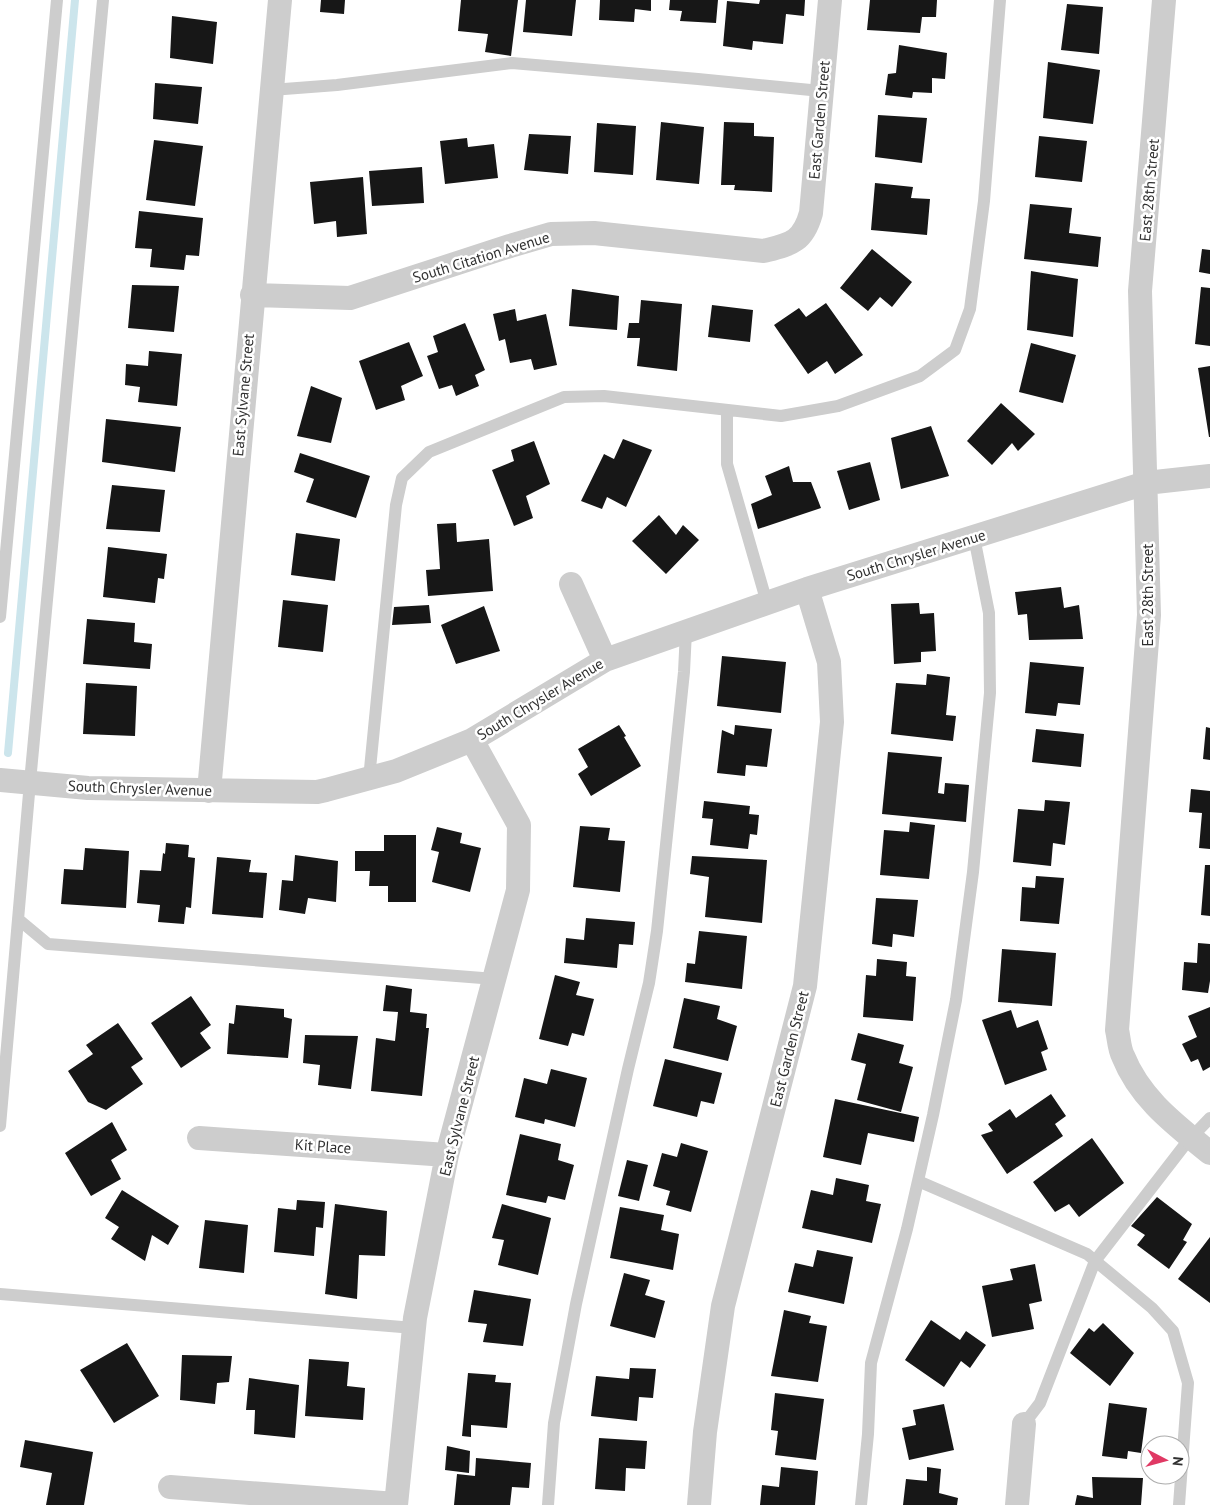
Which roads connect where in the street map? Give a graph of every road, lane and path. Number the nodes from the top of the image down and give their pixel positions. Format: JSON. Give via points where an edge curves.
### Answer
{"nodes":[{"id":1,"x":57,"y":0,"type":"edge"},
{"id":2,"x":103,"y":0,"type":"edge"},
{"id":3,"x":280,"y":0,"type":"edge"},
{"id":4,"x":830,"y":0,"type":"edge"},
{"id":5,"x":1000,"y":0,"type":"edge"},
{"id":6,"x":1164,"y":0,"type":"edge"},
{"id":7,"x":271,"y":90,"type":"junction"},
{"id":8,"x":821,"y":91,"type":"junction"},
{"id":9,"x":800,"y":237,"type":"joint"},
{"id":10,"x":252,"y":295,"type":"junction"},
{"id":11,"x":727,"y":410,"type":"junction"},
{"id":12,"x":1210,"y":476,"type":"edge"},
{"id":13,"x":1146,"y":483,"type":"junction"},
{"id":14,"x":974,"y":537,"type":"junction"},
{"id":15,"x":571,"y":584,"type":"dead end"},
{"id":16,"x":806,"y":589,"type":"junction"},
{"id":17,"x":767,"y":603,"type":"junction"},
{"id":18,"x":0,"y":617,"type":"edge"},
{"id":19,"x":686,"y":631,"type":"junction"},
{"id":20,"x":605,"y":660,"type":"junction"},
{"id":21,"x":472,"y":740,"type":"junction"},
{"id":22,"x":369,"y":779,"type":"junction"},
{"id":23,"x":0,"y":780,"type":"edge"},
{"id":24,"x":30,"y":782,"type":"junction"},
{"id":25,"x":209,"y":791,"type":"junction"},
{"id":26,"x":18,"y":918,"type":"junction"},
{"id":27,"x":495,"y":979,"type":"junction"},
{"id":28,"x":1210,"y":1118,"type":"edge"},
{"id":29,"x":0,"y":1126,"type":"edge"},
{"id":30,"x":199,"y":1138,"type":"dead end"},
{"id":31,"x":1191,"y":1138,"type":"junction"},
{"id":32,"x":1210,"y":1154,"type":"edge"},
{"id":33,"x":448,"y":1155,"type":"junction"},
{"id":34,"x":918,"y":1181,"type":"junction"},
{"id":35,"x":1095,"y":1261,"type":"junction"},
{"id":36,"x":0,"y":1294,"type":"edge"},
{"id":37,"x":414,"y":1328,"type":"junction"},
{"id":38,"x":1024,"y":1424,"type":"joint"},
{"id":39,"x":170,"y":1487,"type":"dead end"},
{"id":40,"x":396,"y":1504,"type":"edge"},
{"id":41,"x":548,"y":1505,"type":"edge"},
{"id":42,"x":699,"y":1505,"type":"edge"},
{"id":43,"x":861,"y":1505,"type":"edge"},
{"id":44,"x":1017,"y":1505,"type":"edge"},
{"id":45,"x":1179,"y":1505,"type":"edge"}],
"edges":[{"from":1,"to":18,"type":"lane"},
{"from":2,"to":24,"type":"lane"},
{"from":3,"to":7,"type":"street","name":"East Sylvane Street"},
{"from":4,"to":8,"type":"street","name":"East Garden Street"},
{"from":5,"to":11,"type":"lane","via":[[983,211],[970,309],[955,350],[920,376],[838,406],[781,416]]},
{"from":6,"to":13,"type":"street","name":"East 28th Street","via":[[1140,291]]},
{"from":7,"to":8,"type":"lane","via":[[512,63]]},
{"from":7,"to":10,"type":"street","name":"East Sylvane Street"},
{"from":8,"to":9,"type":"street","name":"East Garden Street","via":[[811,213],[808,226]]},
{"from":9,"to":10,"type":"street","name":"South Citation Avenue","via":[[788,245],[764,250],[594,233],[551,234],[350,298]]},
{"from":10,"to":25,"type":"street","name":"East Sylvane Street"},
{"from":11,"to":17,"type":"lane","via":[[727,464]]},
{"from":11,"to":22,"type":"lane","via":[[604,396],[564,397],[429,452],[402,478],[396,505]]},
{"from":12,"to":13,"type":"street","name":"South Chrysler Avenue"},
{"from":13,"to":14,"type":"street","name":"South Chrysler Avenue"},
{"from":13,"to":31,"type":"street","name":"East 28th Street","via":[[1150,615],[1117,1030],[1122,1054],[1134,1080],[1157,1109]]},
{"from":14,"to":16,"type":"street","name":"South Chrysler Avenue"},
{"from":14,"to":34,"type":"lane","via":[[989,612],[990,693],[973,872],[956,1000]]},
{"from":15,"to":20,"type":"street"},
{"from":16,"to":17,"type":"street","name":"South Chrysler Avenue"},
{"from":16,"to":42,"type":"street","name":"East Garden Street","via":[[829,662],[832,722],[805,986],[723,1306],[705,1432]]},
{"from":17,"to":19,"type":"street","name":"South Chrysler Avenue"},
{"from":19,"to":20,"type":"street","name":"South Chrysler Avenue"},
{"from":19,"to":41,"type":"lane","via":[[657,931],[576,1304],[554,1423]]},
{"from":20,"to":21,"type":"street","name":"South Chrysler Avenue"},
{"from":21,"to":22,"type":"street","name":"South Chrysler Avenue"},
{"from":21,"to":27,"type":"street","name":"East Sylvane Street","via":[[519,825],[518,890]]},
{"from":22,"to":25,"type":"street","name":"South Chrysler Avenue","via":[[317,792]]},
{"from":23,"to":24,"type":"street","name":"South Chrysler Avenue"},
{"from":24,"to":25,"type":"street","name":"South Chrysler Avenue","via":[[88,788]]},
{"from":24,"to":26,"type":"lane"},
{"from":26,"to":27,"type":"lane","via":[[48,944]]},
{"from":26,"to":29,"type":"lane"},
{"from":27,"to":33,"type":"street","name":"East Sylvane Street"},
{"from":28,"to":31,"type":"lane"},
{"from":30,"to":33,"type":"street","name":"Kit Place"},
{"from":31,"to":32,"type":"street","name":"East 28th Street"},
{"from":31,"to":35,"type":"lane"},
{"from":33,"to":37,"type":"street","name":"East Sylvane Street"},
{"from":34,"to":35,"type":"lane","via":[[1087,1254]]},
{"from":34,"to":43,"type":"lane","via":[[872,1363]]},
{"from":35,"to":38,"type":"lane","via":[[1040,1403]]},
{"from":35,"to":45,"type":"lane","via":[[1152,1308],[1173,1331],[1188,1383]]},
{"from":36,"to":37,"type":"lane"},
{"from":37,"to":40,"type":"street","name":"East Sylvane Street"},
{"from":38,"to":44,"type":"street"},
{"from":39,"to":40,"type":"street"}]}
